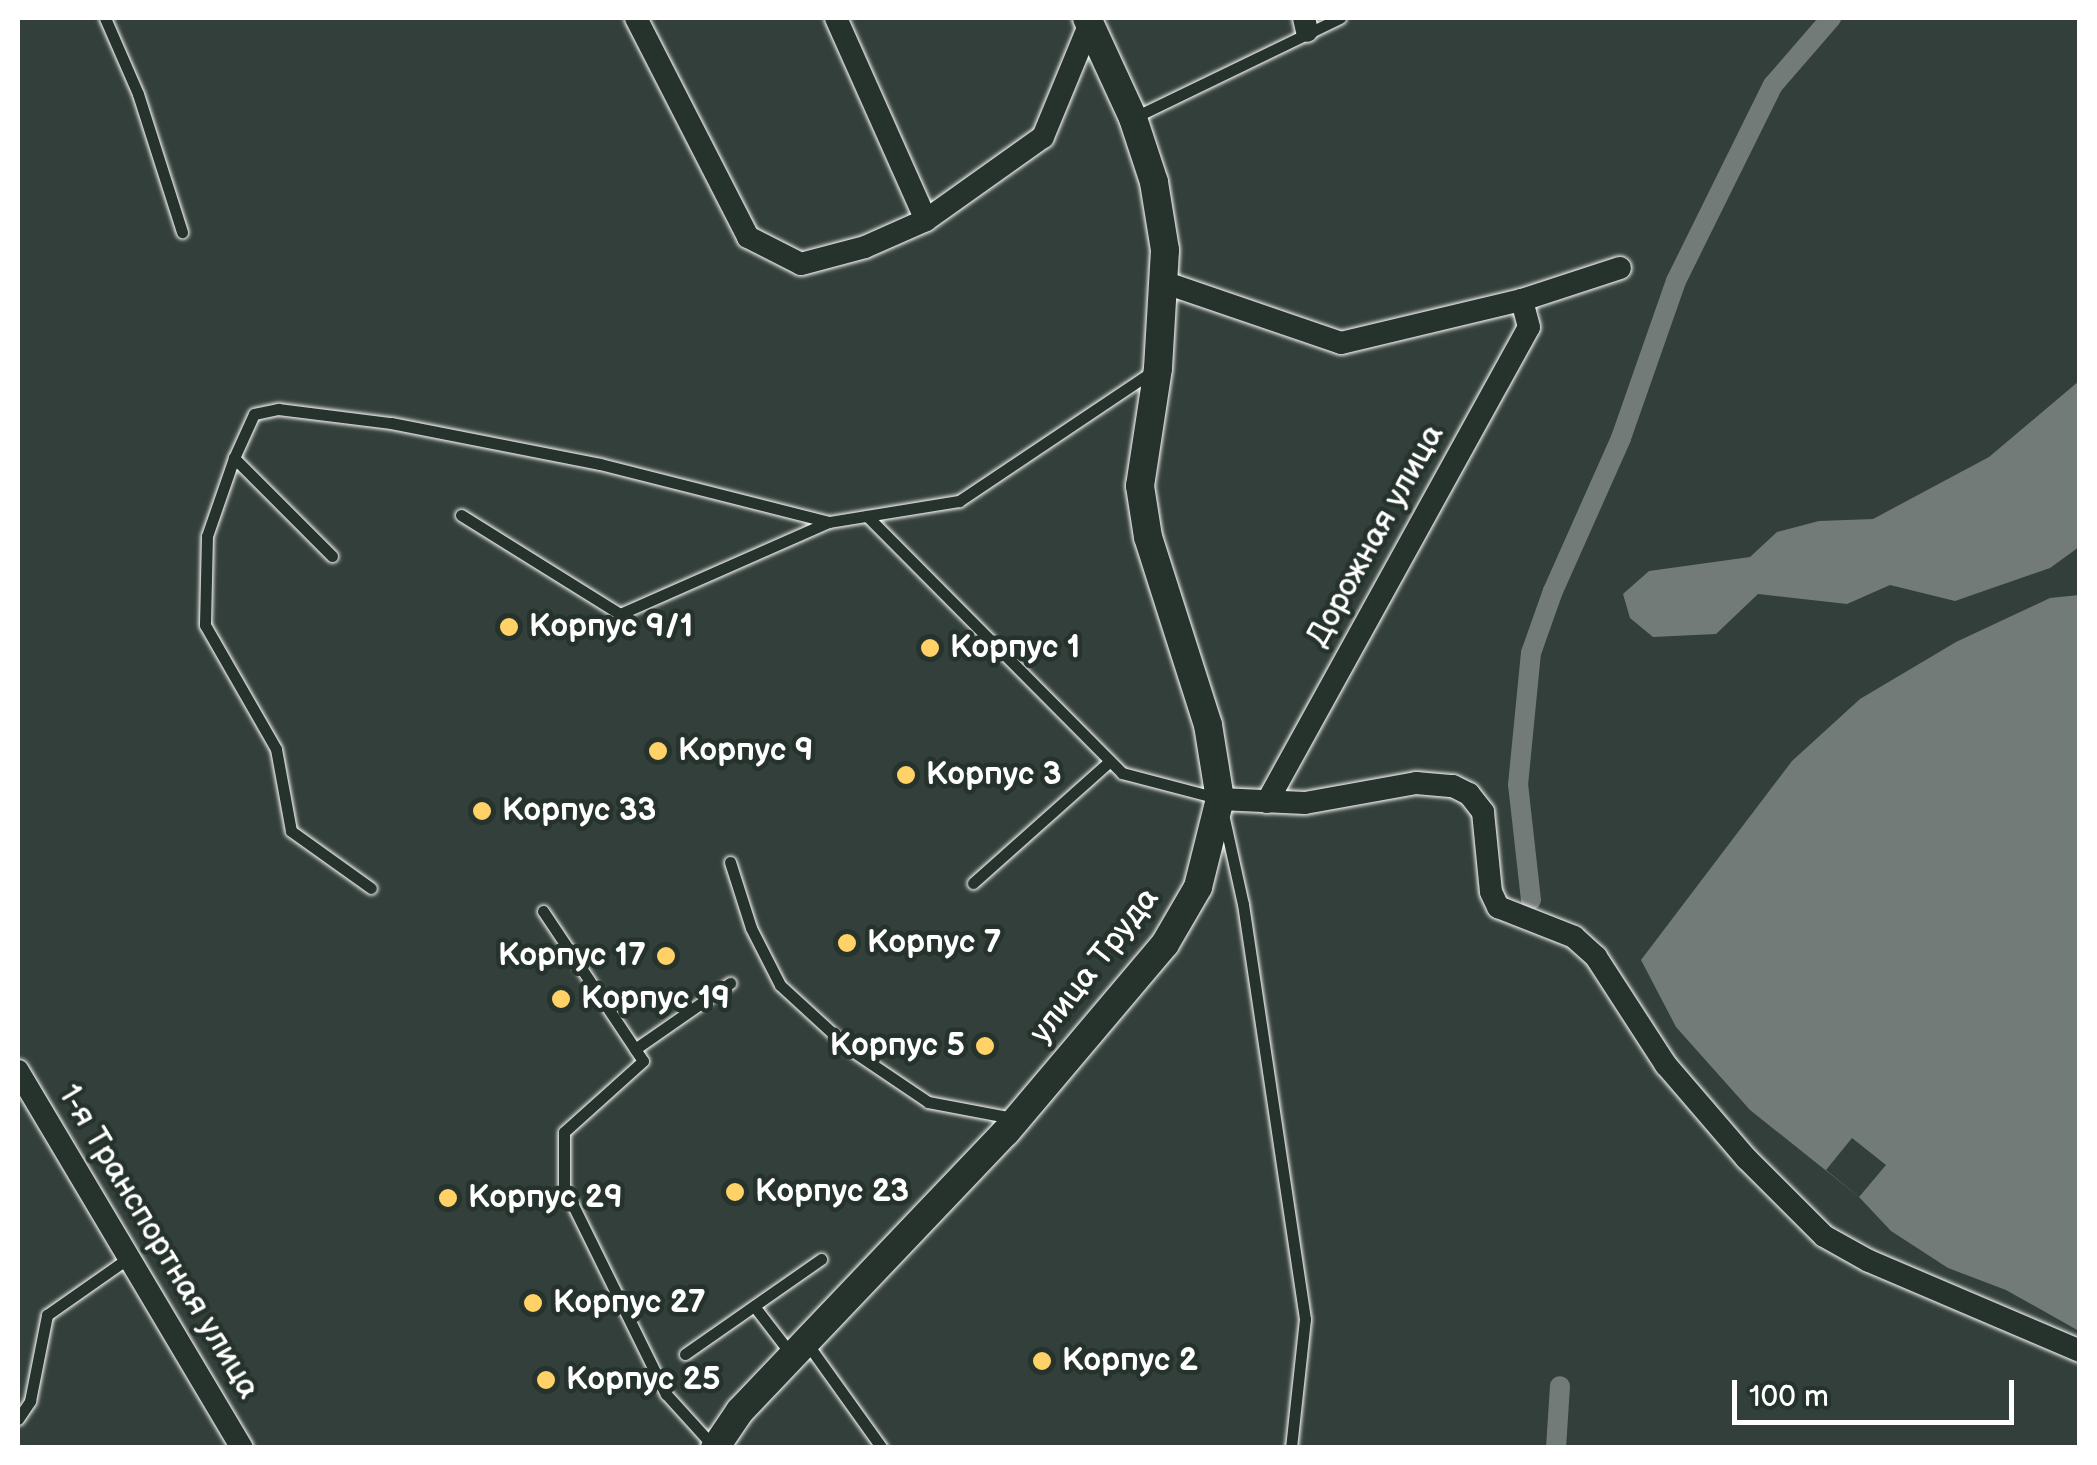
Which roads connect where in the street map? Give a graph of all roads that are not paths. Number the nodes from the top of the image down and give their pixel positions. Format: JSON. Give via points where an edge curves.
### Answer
{"nodes":[{"id":1,"x":106,"y":18,"type":"edge"},
{"id":2,"x":636,"y":18,"type":"edge"},
{"id":3,"x":836,"y":18,"type":"edge"},
{"id":4,"x":1340,"y":18,"type":"edge"},
{"id":5,"x":1089,"y":20,"type":"edge"},
{"id":6,"x":1306,"y":24,"type":"edge"},
{"id":7,"x":1134,"y":118,"type":"junction"},
{"id":8,"x":926,"y":220,"type":"junction"},
{"id":9,"x":182,"y":232,"type":"dead end"},
{"id":10,"x":1620,"y":268,"type":"dead end"},
{"id":11,"x":1163,"y":282,"type":"junction"},
{"id":12,"x":1522,"y":300,"type":"junction"},
{"id":13,"x":1158,"y":368,"type":"junction"},
{"id":14,"x":234,"y":458,"type":"junction"},
{"id":15,"x":461,"y":515,"type":"dead end"},
{"id":16,"x":867,"y":516,"type":"junction"},
{"id":17,"x":829,"y":522,"type":"junction"},
{"id":18,"x":332,"y":556,"type":"dead end"},
{"id":19,"x":1110,"y":761,"type":"junction"},
{"id":20,"x":1220,"y":799,"type":"junction"},
{"id":21,"x":1267,"y":802,"type":"junction"},
{"id":22,"x":730,"y":862,"type":"dead end"},
{"id":23,"x":973,"y":882,"type":"dead end"},
{"id":24,"x":370,"y":888,"type":"dead end"},
{"id":25,"x":542,"y":911,"type":"dead end"},
{"id":26,"x":730,"y":983,"type":"dead end"},
{"id":27,"x":635,"y":1049,"type":"junction"},
{"id":28,"x":18,"y":1071,"type":"edge"},
{"id":29,"x":1017,"y":1118,"type":"junction"},
{"id":30,"x":127,"y":1259,"type":"junction"},
{"id":31,"x":820,"y":1259,"type":"dead end"},
{"id":32,"x":754,"y":1306,"type":"junction"},
{"id":33,"x":799,"y":1349,"type":"junction"},
{"id":34,"x":2080,"y":1351,"type":"edge"},
{"id":35,"x":685,"y":1354,"type":"dead end"},
{"id":36,"x":18,"y":1420,"type":"edge"},
{"id":37,"x":242,"y":1448,"type":"edge"},
{"id":38,"x":715,"y":1448,"type":"edge"},
{"id":39,"x":882,"y":1448,"type":"edge"},
{"id":40,"x":1291,"y":1448,"type":"edge"}],
"edges":[{"from":1,"to":9,"type":"lane"},
{"from":2,"to":8,"type":"street","via":[[748,237],[802,264],[864,248]]},
{"from":3,"to":8,"type":"street"},
{"from":4,"to":6,"type":"lane"},
{"from":5,"to":7,"type":"street","name":"улица Труда"},
{"from":5,"to":8,"type":"street","via":[[1044,137]]},
{"from":6,"to":7,"type":"lane"},
{"from":7,"to":11,"type":"street","name":"улица Труда","via":[[1154,182]]},
{"from":10,"to":12,"type":"street"},
{"from":11,"to":12,"type":"street","via":[[1341,342]]},
{"from":11,"to":13,"type":"street","name":"улица Труда"},
{"from":12,"to":21,"type":"street","name":"Дорожная улица","via":[[1529,327]]},
{"from":13,"to":16,"type":"lane","via":[[959,501]]},
{"from":13,"to":20,"type":"street","name":"улица Труда","via":[[1140,486],[1148,536],[1208,726]]},
{"from":14,"to":17,"type":"lane","via":[[254,414],[278,409],[391,422],[600,464]]},
{"from":14,"to":18,"type":"lane"},
{"from":14,"to":24,"type":"lane","via":[[206,536],[205,626],[276,749],[291,831]]},
{"from":15,"to":17,"type":"lane","via":[[620,614]]},
{"from":16,"to":17,"type":"lane"},
{"from":16,"to":19,"type":"lane"},
{"from":19,"to":20,"type":"lane","via":[[1122,773]]},
{"from":19,"to":23,"type":"lane"},
{"from":20,"to":21,"type":"street"},
{"from":20,"to":29,"type":"street","name":"улица Труда","via":[[1198,887],[1166,944]]},
{"from":20,"to":40,"type":"lane","via":[[1244,904],[1304,1318]]},
{"from":21,"to":34,"type":"street","via":[[1304,803],[1416,783],[1469,794],[1482,812],[1490,892],[1498,908],[1574,937],[1596,957],[1666,1065],[1824,1236]]},
{"from":22,"to":29,"type":"lane","via":[[750,928],[780,986],[851,1050],[928,1102]]},
{"from":25,"to":27,"type":"lane"},
{"from":26,"to":27,"type":"lane"},
{"from":27,"to":38,"type":"lane","via":[[643,1061],[564,1132],[564,1187],[666,1394]]},
{"from":28,"to":30,"type":"street","name":"1-я Транспортная улица"},
{"from":29,"to":33,"type":"street","name":"улица Труда"},
{"from":30,"to":36,"type":"lane","via":[[48,1314],[30,1401]]},
{"from":30,"to":37,"type":"street","name":"1-я Транспортная улица"},
{"from":31,"to":32,"type":"lane"},
{"from":32,"to":33,"type":"lane"},
{"from":32,"to":35,"type":"lane"},
{"from":33,"to":38,"type":"street","name":"улица Труда"},
{"from":33,"to":39,"type":"lane"}]}
